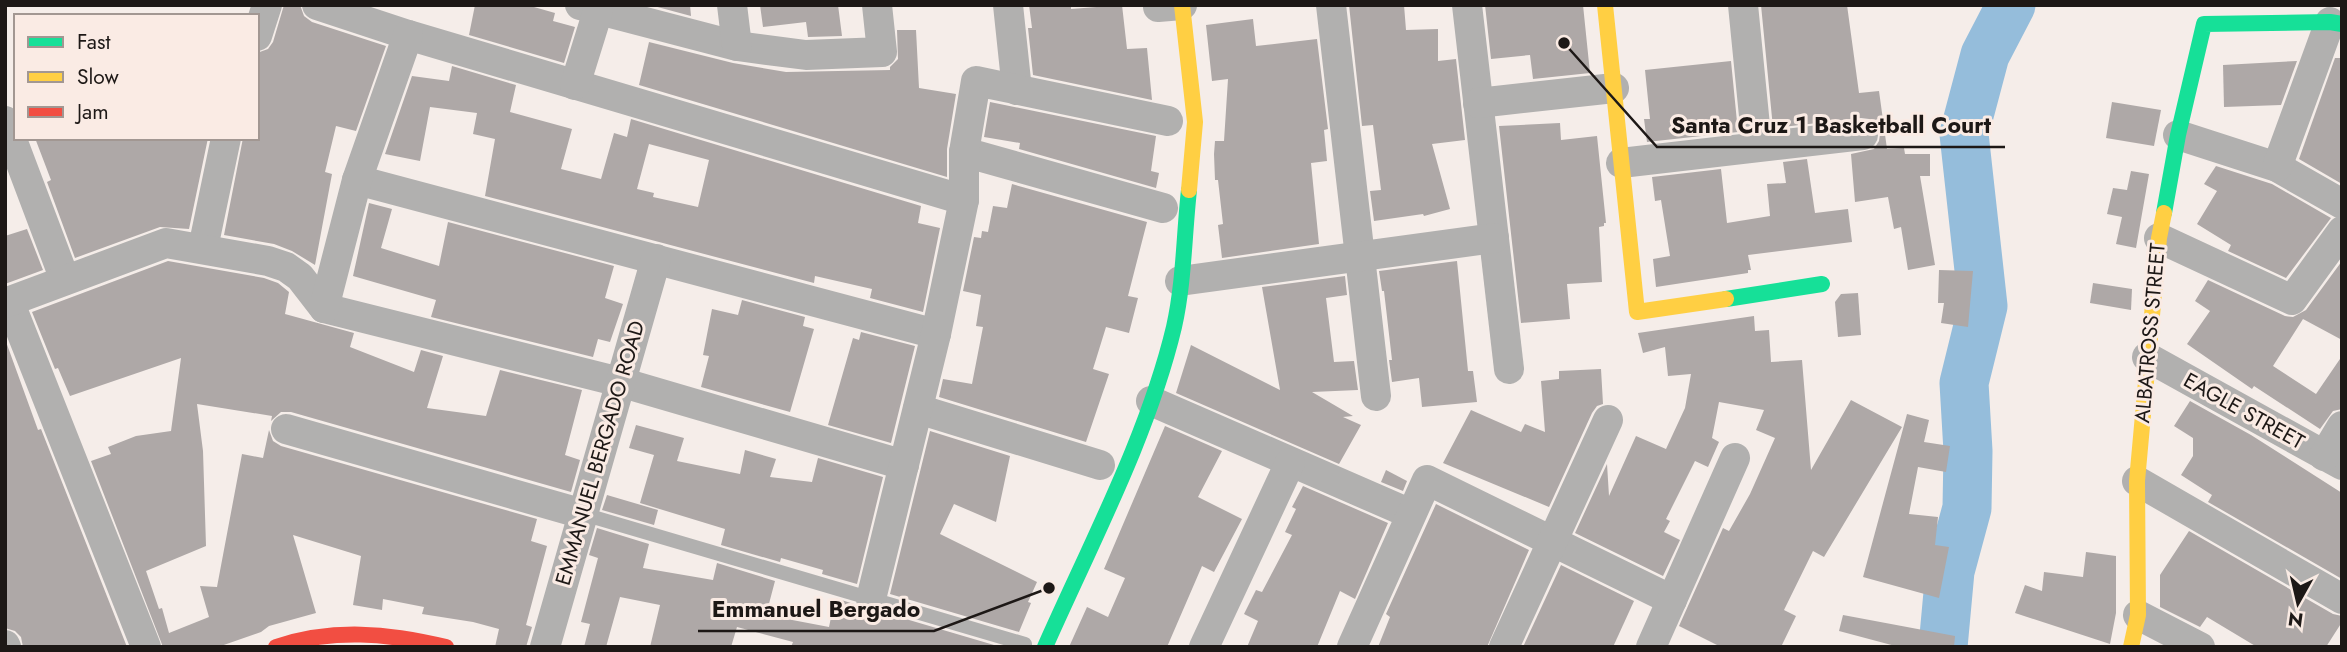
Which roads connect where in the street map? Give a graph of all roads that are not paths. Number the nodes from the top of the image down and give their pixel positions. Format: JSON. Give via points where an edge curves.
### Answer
{"nodes":[{"id":1,"x":267,"y":5,"type":"edge"},
{"id":2,"x":317,"y":5,"type":"edge"},
{"id":3,"x":732,"y":5,"type":"edge"},
{"id":4,"x":877,"y":5,"type":"edge"},
{"id":5,"x":1008,"y":5,"type":"edge"},
{"id":6,"x":1331,"y":5,"type":"edge"},
{"id":7,"x":1467,"y":5,"type":"edge"},
{"id":8,"x":1605,"y":5,"type":"edge"},
{"id":9,"x":1743,"y":5,"type":"edge"},
{"id":10,"x":592,"y":7,"type":"edge"},
{"id":11,"x":1168,"y":9,"type":"edge"},
{"id":12,"x":2336,"y":23,"type":"edge"},
{"id":13,"x":259,"y":30,"type":"edge"},
{"id":14,"x":408,"y":35,"type":"junction"},
{"id":15,"x":737,"y":46,"type":"junction"},
{"id":16,"x":575,"y":85,"type":"junction"},
{"id":17,"x":1614,"y":88,"type":"junction"},
{"id":18,"x":1017,"y":90,"type":"junction"},
{"id":19,"x":1478,"y":103,"type":"junction"},
{"id":20,"x":1167,"y":120,"type":"dead end"},
{"id":21,"x":5,"y":121,"type":"edge"},
{"id":22,"x":1863,"y":135,"type":"dead end"},
{"id":23,"x":2178,"y":135,"type":"junction"},
{"id":24,"x":226,"y":140,"type":"edge"},
{"id":25,"x":1757,"y":146,"type":"junction"},
{"id":26,"x":964,"y":152,"type":"junction"},
{"id":27,"x":1621,"y":163,"type":"junction"},
{"id":28,"x":2277,"y":167,"type":"junction"},
{"id":29,"x":358,"y":180,"type":"junction"},
{"id":30,"x":964,"y":201,"type":"junction"},
{"id":31,"x":2342,"y":204,"type":"edge"},
{"id":32,"x":1163,"y":208,"type":"dead end"},
{"id":33,"x":2342,"y":231,"type":"edge"},
{"id":34,"x":2159,"y":237,"type":"junction"},
{"id":35,"x":1494,"y":238,"type":"junction"},
{"id":36,"x":203,"y":248,"type":"junction"},
{"id":37,"x":1360,"y":256,"type":"junction"},
{"id":38,"x":656,"y":259,"type":"junction"},
{"id":39,"x":65,"y":279,"type":"junction"},
{"id":40,"x":1180,"y":281,"type":"junction"},
{"id":41,"x":1822,"y":284,"type":"dead end"},
{"id":42,"x":7,"y":302,"type":"edge"},
{"id":43,"x":324,"y":308,"type":"junction"},
{"id":44,"x":936,"y":334,"type":"junction"},
{"id":45,"x":2147,"y":357,"type":"junction"},
{"id":46,"x":1509,"y":369,"type":"dead end"},
{"id":47,"x":620,"y":382,"type":"junction"},
{"id":48,"x":1376,"y":396,"type":"dead end"},
{"id":49,"x":1151,"y":401,"type":"junction"},
{"id":50,"x":918,"y":409,"type":"junction"},
{"id":51,"x":1608,"y":420,"type":"dead end"},
{"id":52,"x":2342,"y":426,"type":"edge"},
{"id":53,"x":286,"y":429,"type":"dead end"},
{"id":54,"x":1735,"y":458,"type":"dead end"},
{"id":55,"x":2333,"y":461,"type":"edge"},
{"id":56,"x":1290,"y":463,"type":"junction"},
{"id":57,"x":904,"y":465,"type":"junction"},
{"id":58,"x":1100,"y":465,"type":"dead end"},
{"id":59,"x":2137,"y":481,"type":"junction"},
{"id":60,"x":583,"y":514,"type":"junction"},
{"id":61,"x":1411,"y":514,"type":"junction"},
{"id":62,"x":1552,"y":543,"type":"junction"},
{"id":63,"x":871,"y":599,"type":"junction"},
{"id":64,"x":2342,"y":599,"type":"edge"},
{"id":65,"x":1672,"y":600,"type":"junction"},
{"id":66,"x":2138,"y":615,"type":"junction"},
{"id":67,"x":1031,"y":644,"type":"edge"},
{"id":68,"x":146,"y":647,"type":"edge"},
{"id":69,"x":276,"y":647,"type":"edge"},
{"id":70,"x":446,"y":647,"type":"edge"},
{"id":71,"x":545,"y":647,"type":"edge"},
{"id":72,"x":1204,"y":647,"type":"edge"},
{"id":73,"x":1352,"y":647,"type":"edge"},
{"id":74,"x":1504,"y":647,"type":"edge"},
{"id":75,"x":1651,"y":647,"type":"edge"},
{"id":76,"x":2131,"y":647,"type":"edge"},
{"id":77,"x":2200,"y":647,"type":"edge"}],
"edges":[{"from":1,"to":13,"type":"street"},
{"from":2,"to":14,"type":"street"},
{"from":3,"to":15,"type":"street"},
{"from":4,"to":15,"type":"street","via":[[882,52],[806,55]]},
{"from":5,"to":18,"type":"street"},
{"from":6,"to":37,"type":"street"},
{"from":7,"to":19,"type":"street"},
{"from":8,"to":17,"type":"street"},
{"from":9,"to":25,"type":"street"},
{"from":10,"to":15,"type":"street"},
{"from":10,"to":16,"type":"street"},
{"from":11,"to":40,"type":"street","via":[[1195,122]]},
{"from":12,"to":23,"type":"street","name":"ALBATROSS STREET","via":[[2204,24]]},
{"from":12,"to":28,"type":"street"},
{"from":14,"to":16,"type":"street"},
{"from":14,"to":29,"type":"street"},
{"from":16,"to":30,"type":"street"},
{"from":17,"to":19,"type":"street"},
{"from":17,"to":27,"type":"street"},
{"from":18,"to":20,"type":"street"},
{"from":18,"to":26,"type":"street","via":[[975,81]]},
{"from":19,"to":35,"type":"street"},
{"from":21,"to":39,"type":"street"},
{"from":22,"to":25,"type":"street"},
{"from":23,"to":28,"type":"street"},
{"from":23,"to":34,"type":"street","name":"ALBATROSS STREET"},
{"from":24,"to":36,"type":"street"},
{"from":25,"to":27,"type":"street"},
{"from":26,"to":30,"type":"street"},
{"from":26,"to":32,"type":"street"},
{"from":27,"to":41,"type":"street","via":[[1637,312]]},
{"from":28,"to":31,"type":"street"},
{"from":29,"to":38,"type":"street"},
{"from":29,"to":43,"type":"street"},
{"from":30,"to":44,"type":"street"},
{"from":33,"to":34,"type":"street","via":[[2292,300]]},
{"from":34,"to":45,"type":"street","name":"ALBATROSS STREET"},
{"from":35,"to":37,"type":"street"},
{"from":35,"to":46,"type":"street"},
{"from":36,"to":39,"type":"street","via":[[166,243]]},
{"from":36,"to":43,"type":"street","via":[[286,267]]},
{"from":37,"to":40,"type":"street"},
{"from":37,"to":48,"type":"street"},
{"from":38,"to":44,"type":"street"},
{"from":38,"to":47,"type":"street","name":"EMMANUEL BERGADO ROAD"},
{"from":39,"to":42,"type":"street"},
{"from":40,"to":49,"type":"street","via":[[1174,326]]},
{"from":42,"to":68,"type":"street"},
{"from":43,"to":47,"type":"street"},
{"from":44,"to":50,"type":"street"},
{"from":45,"to":55,"type":"street","name":"EAGLE STREET"},
{"from":45,"to":59,"type":"street","name":"ALBATROSS STREET"},
{"from":47,"to":57,"type":"street"},
{"from":47,"to":60,"type":"street","name":"EMMANUEL BERGADO ROAD"},
{"from":49,"to":56,"type":"street"},
{"from":49,"to":67,"type":"street","via":[[1122,473]]},
{"from":50,"to":57,"type":"street"},
{"from":50,"to":58,"type":"street"},
{"from":51,"to":62,"type":"street"},
{"from":52,"to":55,"type":"street"},
{"from":53,"to":60,"type":"street"},
{"from":54,"to":65,"type":"street"},
{"from":56,"to":61,"type":"street"},
{"from":56,"to":72,"type":"street"},
{"from":57,"to":63,"type":"street"},
{"from":59,"to":64,"type":"street"},
{"from":59,"to":66,"type":"street","name":"ALBATROSS STREET"},
{"from":60,"to":63,"type":"lane"},
{"from":60,"to":71,"type":"street","name":"EMMANUEL BERGADO ROAD"},
{"from":61,"to":62,"type":"street","via":[[1427,480]]},
{"from":61,"to":73,"type":"street"},
{"from":62,"to":65,"type":"street"},
{"from":62,"to":74,"type":"street"},
{"from":63,"to":67,"type":"lane"},
{"from":65,"to":75,"type":"street"},
{"from":66,"to":76,"type":"street","name":"ALBATROSS STREET"},
{"from":66,"to":77,"type":"street"},
{"from":69,"to":70,"type":"street","via":[[331,634],[366,632]]}]}
